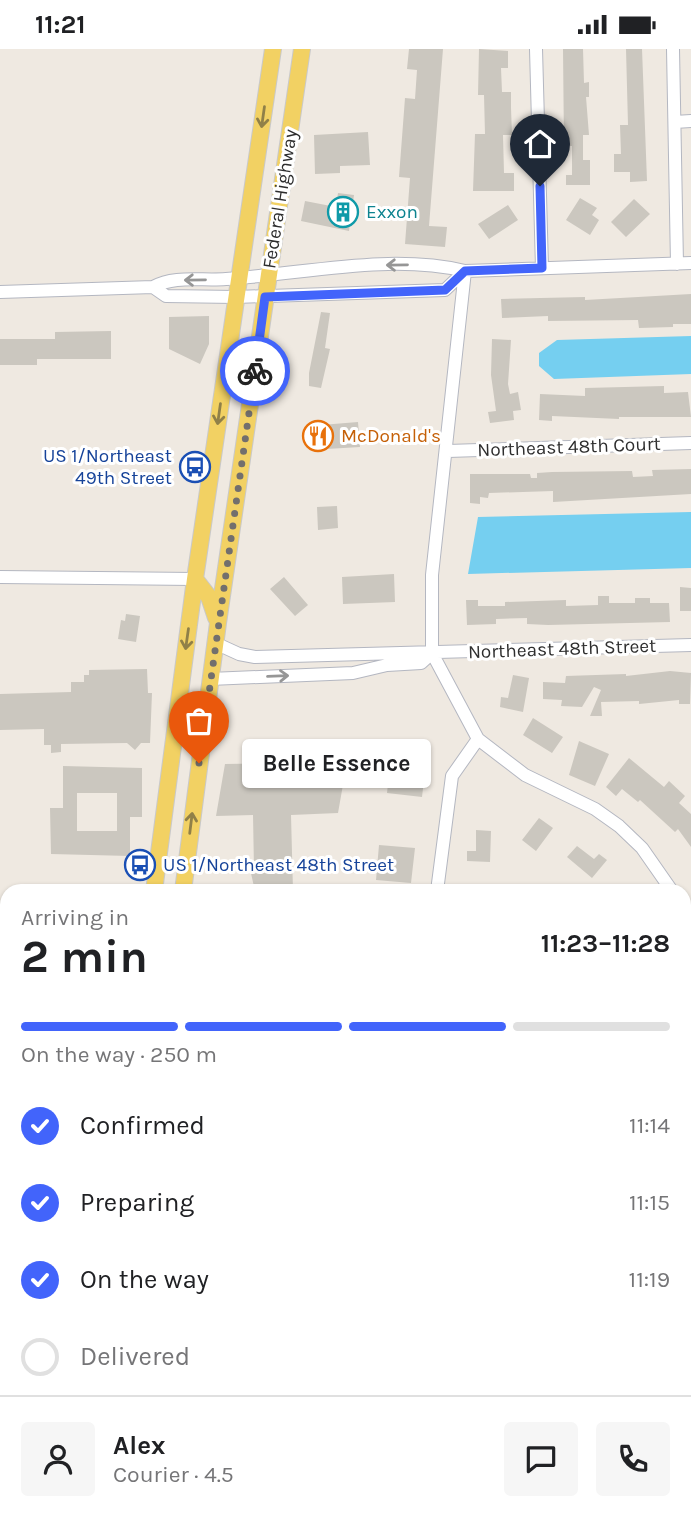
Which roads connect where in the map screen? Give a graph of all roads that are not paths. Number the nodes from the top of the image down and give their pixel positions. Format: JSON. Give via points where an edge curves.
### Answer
{"nodes":[{"id":1,"x":273,"y":49,"type":"edge"},
{"id":2,"x":302,"y":49,"type":"edge"},
{"id":3,"x":536,"y":49,"type":"edge"},
{"id":4,"x":673,"y":49,"type":"edge"},
{"id":5,"x":691,"y":121,"type":"edge"},
{"id":6,"x":675,"y":122,"type":"junction"},
{"id":7,"x":691,"y":263,"type":"edge"},
{"id":8,"x":677,"y":264,"type":"junction"},
{"id":9,"x":542,"y":268,"type":"junction"},
{"id":10,"x":465,"y":271,"type":"junction"},
{"id":11,"x":268,"y":275,"type":"junction"},
{"id":12,"x":239,"y":278,"type":"junction"},
{"id":13,"x":153,"y":287,"type":"junction"},
{"id":14,"x":0,"y":292,"type":"edge"},
{"id":15,"x":236,"y":297,"type":"junction"},
{"id":16,"x":265,"y":297,"type":"junction"},
{"id":17,"x":691,"y":443,"type":"edge"},
{"id":18,"x":448,"y":451,"type":"junction"},
{"id":19,"x":0,"y":577,"type":"edge"},
{"id":20,"x":195,"y":579,"type":"junction"},
{"id":21,"x":218,"y":623,"type":"junction"},
{"id":22,"x":215,"y":643,"type":"junction"},
{"id":23,"x":691,"y":645,"type":"edge"},
{"id":24,"x":432,"y":653,"type":"junction"},
{"id":25,"x":210,"y":679,"type":"junction"},
{"id":26,"x":478,"y":739,"type":"junction"},
{"id":27,"x":155,"y":884,"type":"edge"},
{"id":28,"x":184,"y":884,"type":"edge"},
{"id":29,"x":438,"y":884,"type":"edge"},
{"id":30,"x":667,"y":884,"type":"edge"}],
"edges":[{"from":1,"to":12,"type":"main road","name":"Federal Highway","one_way":true},
{"from":2,"to":11,"type":"main road","name":"Federal Highway"},
{"from":3,"to":9,"type":"street"},
{"from":4,"to":6,"type":"street"},
{"from":5,"to":6,"type":"street"},
{"from":6,"to":8,"type":"street"},
{"from":7,"to":8,"type":"street"},
{"from":8,"to":9,"type":"street"},
{"from":9,"to":10,"type":"street"},
{"from":10,"to":11,"type":"street","one_way":true,"via":[[440,265],[376,265]]},
{"from":10,"to":16,"type":"street","via":[[445,290]]},
{"from":10,"to":18,"type":"street"},
{"from":11,"to":12,"type":"street"},
{"from":11,"to":16,"type":"main road","name":"Federal Highway"},
{"from":12,"to":13,"type":"street","one_way":true,"via":[[166,280]]},
{"from":12,"to":15,"type":"main road","name":"Federal Highway"},
{"from":13,"to":14,"type":"street"},
{"from":13,"to":15,"type":"street","via":[[166,296]]},
{"from":15,"to":16,"type":"street"},
{"from":15,"to":20,"type":"main road","name":"Federal Highway","one_way":true},
{"from":16,"to":21,"type":"main road","name":"Federal Highway"},
{"from":17,"to":18,"type":"street","name":"Northeast 48th Court"},
{"from":18,"to":24,"type":"street","via":[[432,575]]},
{"from":19,"to":20,"type":"street"},
{"from":20,"to":21,"type":"main road","via":[[209,597]]},
{"from":20,"to":27,"type":"main road","name":"Federal Highway","one_way":true},
{"from":21,"to":22,"type":"main road","name":"Federal Highway"},
{"from":22,"to":24,"type":"street","name":"Northeast 48th Street","via":[[255,657]]},
{"from":22,"to":25,"type":"main road","name":"Federal Highway"},
{"from":23,"to":24,"type":"street","name":"Northeast 48th Street"},
{"from":25,"to":24,"type":"street","name":"Northeast 48th Street","one_way":true,"via":[[353,673],[421,663]]},
{"from":24,"to":26,"type":"street"},
{"from":28,"to":25,"type":"main road","name":"Federal Highway","one_way":true},
{"from":26,"to":29,"type":"street","via":[[452,776]]},
{"from":26,"to":30,"type":"street","via":[[525,775],[595,809],[620,827],[642,848]]}]}
